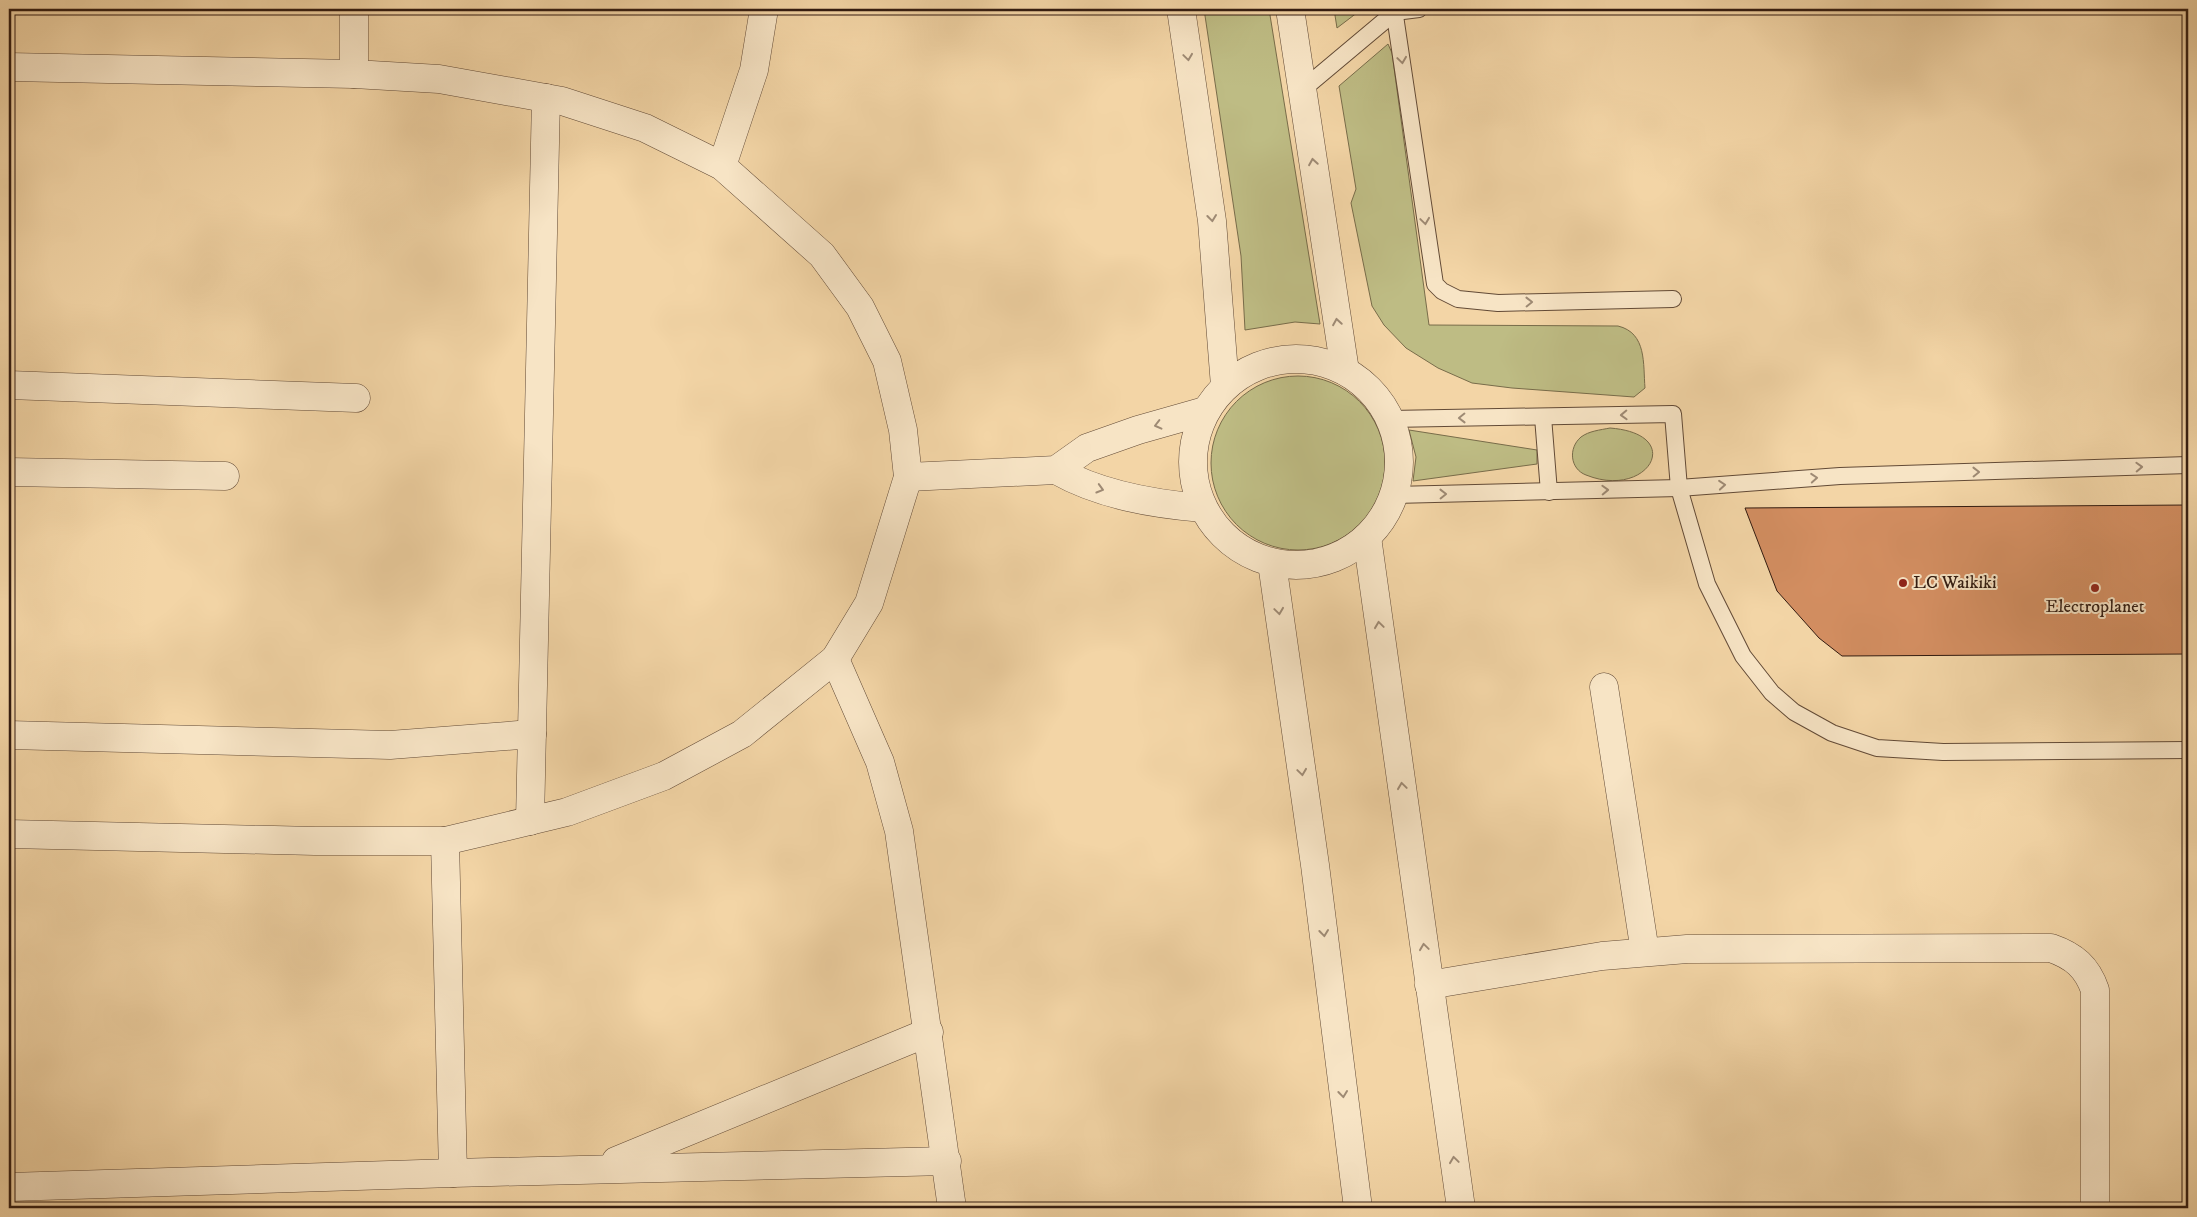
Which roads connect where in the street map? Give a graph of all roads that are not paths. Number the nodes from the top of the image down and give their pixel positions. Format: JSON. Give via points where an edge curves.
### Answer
{"nodes":[{"id":1,"x":354,"y":9,"type":"edge"},
{"id":2,"x":764,"y":9,"type":"edge"},
{"id":3,"x":1181,"y":9,"type":"edge"},
{"id":4,"x":1290,"y":9,"type":"edge"},
{"id":5,"x":1419,"y":9,"type":"edge"},
{"id":6,"x":1395,"y":10,"type":"edge"},
{"id":7,"x":9,"y":67,"type":"edge"},
{"id":8,"x":354,"y":74,"type":"junction"},
{"id":9,"x":1302,"y":90,"type":"junction"},
{"id":10,"x":546,"y":98,"type":"junction"},
{"id":11,"x":722,"y":166,"type":"junction"},
{"id":12,"x":1673,"y":300,"type":"dead end"},
{"id":13,"x":1345,"y":371,"type":"junction"},
{"id":14,"x":9,"y":385,"type":"edge"},
{"id":15,"x":1225,"y":386,"type":"junction"},
{"id":16,"x":356,"y":398,"type":"dead end"},
{"id":17,"x":1204,"y":411,"type":"junction"},
{"id":18,"x":1543,"y":417,"type":"junction"},
{"id":19,"x":1390,"y":419,"type":"junction"},
{"id":20,"x":2188,"y":465,"type":"edge"},
{"id":21,"x":1056,"y":470,"type":"junction"},
{"id":22,"x":9,"y":472,"type":"edge"},
{"id":23,"x":225,"y":476,"type":"dead end"},
{"id":24,"x":908,"y":477,"type":"junction"},
{"id":25,"x":1679,"y":488,"type":"junction"},
{"id":26,"x":1549,"y":492,"type":"junction"},
{"id":27,"x":1394,"y":495,"type":"junction"},
{"id":28,"x":1203,"y":508,"type":"junction"},
{"id":29,"x":1367,"y":537,"type":"junction"},
{"id":30,"x":1272,"y":562,"type":"junction"},
{"id":31,"x":835,"y":659,"type":"junction"},
{"id":32,"x":1604,"y":686,"type":"dead end"},
{"id":33,"x":532,"y":734,"type":"junction"},
{"id":34,"x":9,"y":736,"type":"edge"},
{"id":35,"x":2188,"y":750,"type":"edge"},
{"id":36,"x":530,"y":821,"type":"junction"},
{"id":37,"x":9,"y":834,"type":"edge"},
{"id":38,"x":445,"y":841,"type":"junction"},
{"id":39,"x":1645,"y":952,"type":"junction"},
{"id":40,"x":1429,"y":985,"type":"junction"},
{"id":41,"x":929,"y":1032,"type":"junction"},
{"id":42,"x":947,"y":1161,"type":"junction"},
{"id":43,"x":601,"y":1168,"type":"junction"},
{"id":44,"x":453,"y":1172,"type":"junction"},
{"id":45,"x":9,"y":1187,"type":"edge"},
{"id":46,"x":952,"y":1208,"type":"edge"},
{"id":47,"x":1358,"y":1208,"type":"edge"},
{"id":48,"x":1461,"y":1208,"type":"edge"},
{"id":49,"x":2095,"y":1208,"type":"edge"}],
"edges":[{"from":1,"to":8,"type":"street"},
{"from":2,"to":11,"type":"street","via":[[754,70]]},
{"from":3,"to":15,"type":"street","one_way":true,"via":[[1212,222]]},
{"from":4,"to":9,"type":"street"},
{"from":5,"to":6,"type":"lane"},
{"from":6,"to":9,"type":"lane"},
{"from":6,"to":12,"type":"lane","one_way":true,"via":[[1435,284],[1458,299],[1498,302]]},
{"from":7,"to":8,"type":"street"},
{"from":8,"to":10,"type":"street","via":[[439,79]]},
{"from":13,"to":9,"type":"street","one_way":true},
{"from":10,"to":11,"type":"street","via":[[562,100],[644,128]]},
{"from":10,"to":33,"type":"street"},
{"from":11,"to":24,"type":"street","via":[[822,255],[860,307],[887,361],[903,430]]},
{"from":13,"to":15,"type":"street","via":[[1304,358],[1270,362]]},
{"from":13,"to":19,"type":"street","via":[[1371,391]]},
{"from":14,"to":16,"type":"street"},
{"from":15,"to":17,"type":"street"},
{"from":17,"to":21,"type":"street","one_way":true,"via":[[1087,448]]},
{"from":17,"to":28,"type":"street","via":[[1194,443],[1193,476]]},
{"from":18,"to":19,"type":"lane","one_way":true},
{"from":25,"to":18,"type":"lane","one_way":true,"via":[[1673,414]]},
{"from":18,"to":26,"type":"lane"},
{"from":19,"to":27,"type":"street","via":[[1399,457]]},
{"from":25,"to":20,"type":"lane","one_way":true,"via":[[1840,476]]},
{"from":21,"to":24,"type":"street"},
{"from":21,"to":28,"type":"street","one_way":true,"via":[[1078,482],[1127,496]]},
{"from":22,"to":23,"type":"street"},
{"from":24,"to":31,"type":"street","via":[[869,602]]},
{"from":26,"to":25,"type":"lane","one_way":true},
{"from":25,"to":35,"type":"lane","via":[[1707,584],[1743,656],[1772,693],[1794,712],[1832,733],[1876,748],[1944,752]]},
{"from":27,"to":26,"type":"lane","one_way":true},
{"from":27,"to":29,"type":"street","via":[[1383,518]]},
{"from":28,"to":30,"type":"street","via":[[1231,543]]},
{"from":29,"to":30,"type":"street","via":[[1339,556],[1306,565]]},
{"from":40,"to":29,"type":"street","one_way":true},
{"from":30,"to":47,"type":"street","one_way":true,"via":[[1315,865]]},
{"from":31,"to":36,"type":"street","via":[[742,734],[664,776],[566,812]]},
{"from":31,"to":41,"type":"street","via":[[880,762],[899,831]]},
{"from":32,"to":39,"type":"street"},
{"from":33,"to":34,"type":"street","via":[[390,745]]},
{"from":33,"to":36,"type":"street"},
{"from":36,"to":38,"type":"street"},
{"from":37,"to":38,"type":"street"},
{"from":38,"to":44,"type":"street"},
{"from":39,"to":40,"type":"street","via":[[1602,956]]},
{"from":39,"to":49,"type":"street","via":[[1732,948],[2051,948],[2066,953],[2086,970],[2095,990]]},
{"from":48,"to":40,"type":"street","one_way":true},
{"from":41,"to":42,"type":"street"},
{"from":41,"to":43,"type":"street"},
{"from":42,"to":43,"type":"street"},
{"from":42,"to":46,"type":"street"},
{"from":43,"to":44,"type":"street"},
{"from":44,"to":45,"type":"street"}]}
